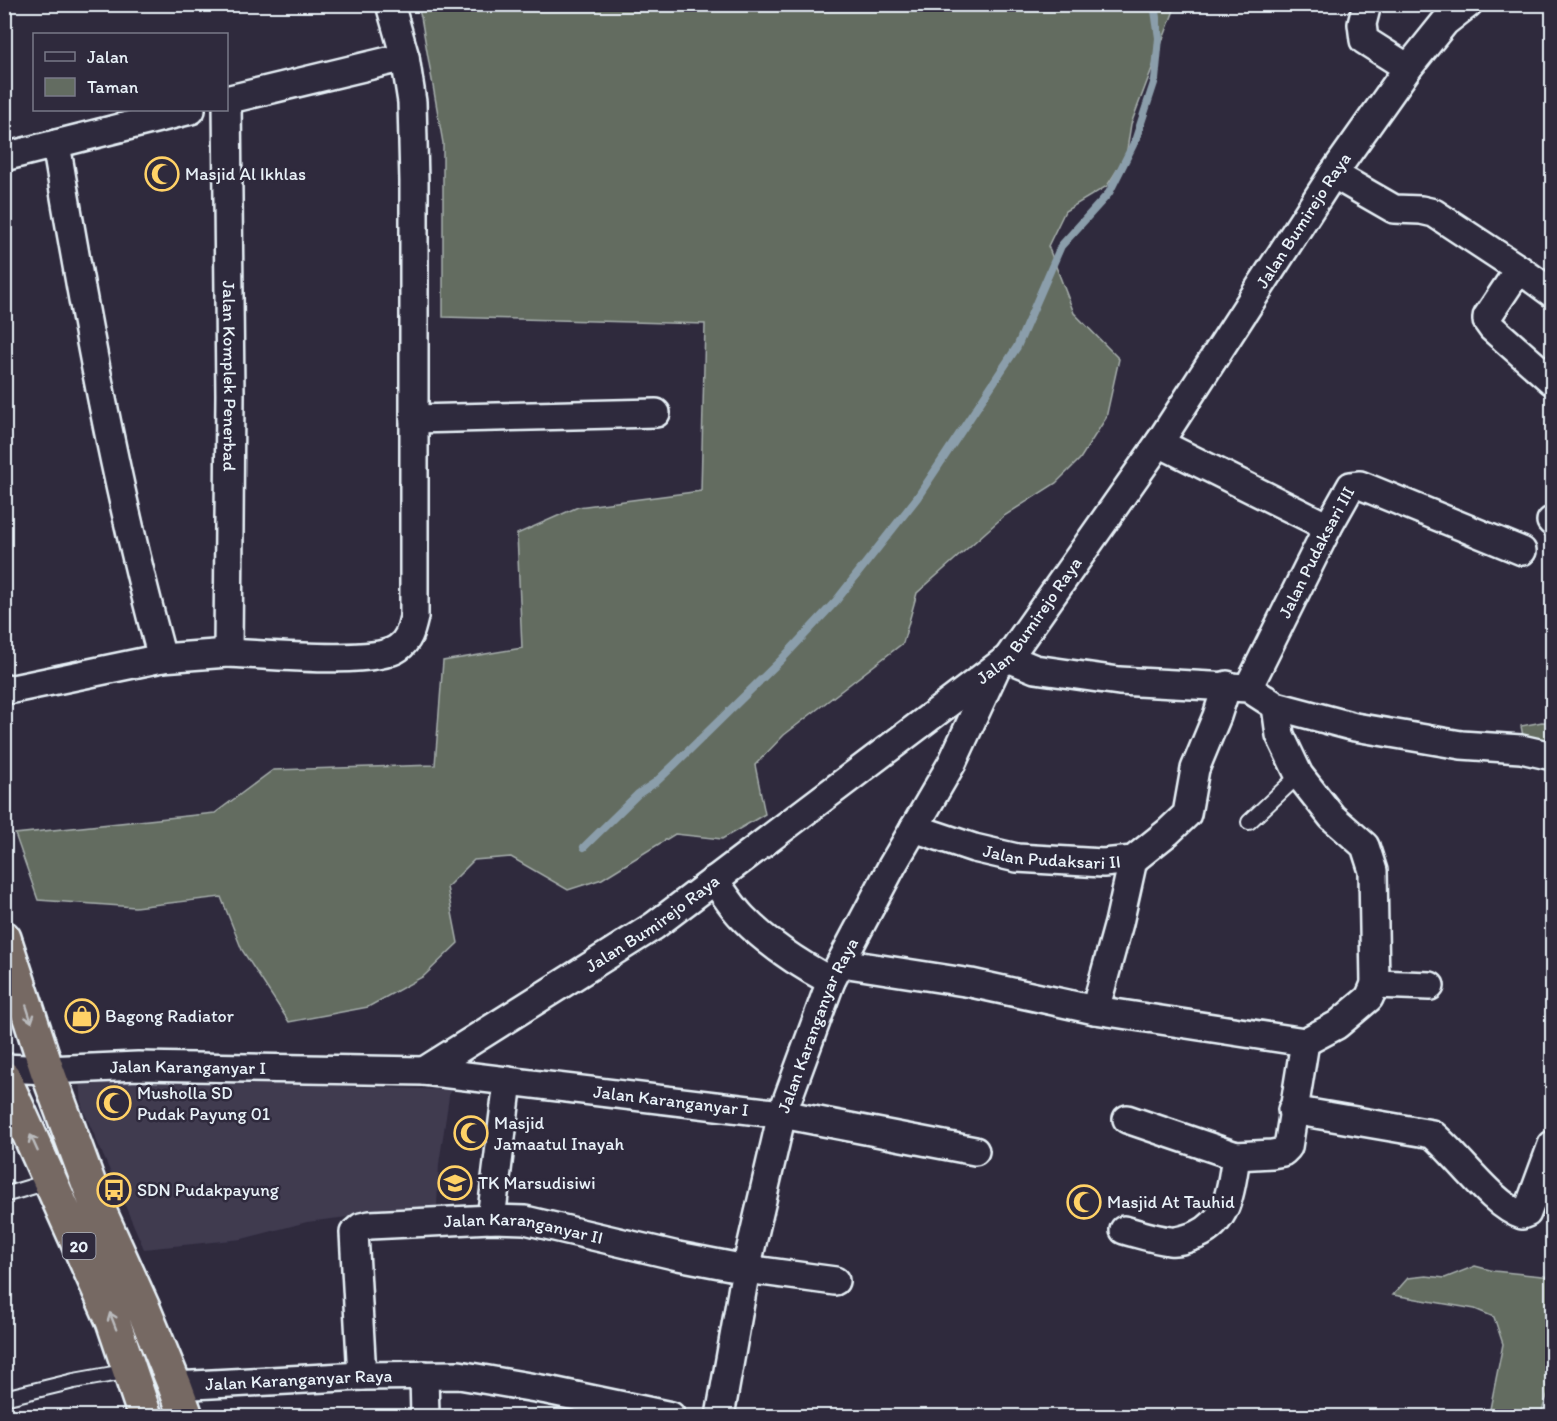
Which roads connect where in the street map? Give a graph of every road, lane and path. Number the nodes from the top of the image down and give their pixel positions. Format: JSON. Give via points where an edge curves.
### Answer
{"nodes":[{"id":1,"x":390,"y":4,"type":"edge"},
{"id":2,"x":1367,"y":4,"type":"edge"},
{"id":3,"x":1468,"y":4,"type":"edge"},
{"id":4,"x":405,"y":57,"type":"junction"},
{"id":5,"x":1408,"y":68,"type":"junction"},
{"id":6,"x":228,"y":100,"type":"edge"},
{"id":7,"x":187,"y":111,"type":"edge"},
{"id":8,"x":227,"y":111,"type":"edge"},
{"id":9,"x":56,"y":144,"type":"junction"},
{"id":10,"x":4,"y":157,"type":"edge"},
{"id":11,"x":1333,"y":174,"type":"junction"},
{"id":12,"x":1519,"y":269,"type":"junction"},
{"id":13,"x":1552,"y":294,"type":"edge"},
{"id":14,"x":1552,"y":381,"type":"edge"},
{"id":15,"x":656,"y":413,"type":"dead end"},
{"id":16,"x":414,"y":418,"type":"junction"},
{"id":17,"x":1160,"y":443,"type":"junction"},
{"id":18,"x":1328,"y":527,"type":"junction"},
{"id":19,"x":1521,"y":551,"type":"dead end"},
{"id":20,"x":228,"y":653,"type":"junction"},
{"id":21,"x":162,"y":658,"type":"junction"},
{"id":22,"x":1003,"y":661,"type":"junction"},
{"id":23,"x":1237,"y":687,"type":"junction"},
{"id":24,"x":4,"y":688,"type":"edge"},
{"id":25,"x":1276,"y":706,"type":"junction"},
{"id":26,"x":1552,"y":756,"type":"edge"},
{"id":27,"x":1299,"y":775,"type":"junction"},
{"id":28,"x":1249,"y":822,"type":"dead end"},
{"id":29,"x":914,"y":828,"type":"junction"},
{"id":30,"x":1133,"y":860,"type":"junction"},
{"id":31,"x":714,"y":880,"type":"junction"},
{"id":32,"x":4,"y":938,"type":"edge"},
{"id":33,"x":837,"y":972,"type":"junction"},
{"id":34,"x":1376,"y":984,"type":"junction"},
{"id":35,"x":1430,"y":986,"type":"dead end"},
{"id":36,"x":1095,"y":1010,"type":"junction"},
{"id":37,"x":1305,"y":1042,"type":"junction"},
{"id":38,"x":4,"y":1068,"type":"edge"},
{"id":39,"x":47,"y":1070,"type":"junction"},
{"id":40,"x":424,"y":1071,"type":"junction"},
{"id":41,"x":4,"y":1078,"type":"edge"},
{"id":42,"x":508,"y":1082,"type":"junction"},
{"id":43,"x":1292,"y":1110,"type":"junction"},
{"id":44,"x":782,"y":1114,"type":"junction"},
{"id":45,"x":1127,"y":1119,"type":"dead end"},
{"id":46,"x":1552,"y":1146,"type":"edge"},
{"id":47,"x":975,"y":1151,"type":"dead end"},
{"id":48,"x":1236,"y":1156,"type":"junction"},
{"id":49,"x":51,"y":1181,"type":"junction"},
{"id":50,"x":4,"y":1195,"type":"edge"},
{"id":51,"x":492,"y":1219,"type":"junction"},
{"id":52,"x":1124,"y":1230,"type":"dead end"},
{"id":53,"x":746,"y":1269,"type":"junction"},
{"id":54,"x":835,"y":1281,"type":"dead end"},
{"id":55,"x":130,"y":1371,"type":"junction"},
{"id":56,"x":424,"y":1375,"type":"junction"},
{"id":57,"x":362,"y":1376,"type":"junction"},
{"id":58,"x":175,"y":1386,"type":"junction"},
{"id":59,"x":4,"y":1398,"type":"edge"},
{"id":60,"x":146,"y":1416,"type":"edge"},
{"id":61,"x":186,"y":1416,"type":"edge"},
{"id":62,"x":425,"y":1416,"type":"edge"},
{"id":63,"x":671,"y":1416,"type":"edge"},
{"id":64,"x":720,"y":1416,"type":"edge"}],
"edges":[{"from":1,"to":4,"type":"street"},
{"from":2,"to":5,"type":"street","via":[[1362,24],[1364,40]]},
{"from":3,"to":5,"type":"street","name":"Jalan Bumirejo Raya","via":[[1445,22]]},
{"from":4,"to":6,"type":"street","name":"Jalan Komplek Penerbad"},
{"from":4,"to":16,"type":"street","via":[[412,102],[414,182]]},
{"from":5,"to":11,"type":"street","name":"Jalan Bumirejo Raya"},
{"from":7,"to":9,"type":"street"},
{"from":8,"to":20,"type":"street","name":"Jalan Komplek Penerbad"},
{"from":9,"to":10,"type":"street"},
{"from":9,"to":21,"type":"street","via":[[103,410],[136,563]]},
{"from":11,"to":12,"type":"street","via":[[1394,209],[1434,213]]},
{"from":11,"to":17,"type":"street","name":"Jalan Bumirejo Raya"},
{"from":12,"to":13,"type":"street"},
{"from":12,"to":14,"type":"street","via":[[1487,321]]},
{"from":15,"to":16,"type":"street"},
{"from":16,"to":20,"type":"street","via":[[414,617],[408,639],[397,650],[373,656]]},
{"from":17,"to":18,"type":"street"},
{"from":17,"to":22,"type":"street","name":"Jalan Bumirejo Raya"},
{"from":18,"to":19,"type":"street","name":"Jalan Pudaksari III","via":[[1346,491],[1360,485]]},
{"from":18,"to":23,"type":"street","name":"Jalan Pudaksari III"},
{"from":20,"to":21,"type":"street"},
{"from":21,"to":24,"type":"street"},
{"from":22,"to":23,"type":"street","via":[[1119,681]]},
{"from":22,"to":29,"type":"street","name":"Jalan Karanganyar Raya"},
{"from":22,"to":31,"type":"street","name":"Jalan Bumirejo Raya"},
{"from":23,"to":25,"type":"street"},
{"from":23,"to":30,"type":"street","name":"Jalan Pudaksari II","via":[[1217,716],[1195,770],[1187,814]]},
{"from":25,"to":26,"type":"street","via":[[1355,727],[1461,745],[1521,748]]},
{"from":25,"to":27,"type":"street","via":[[1280,735]]},
{"from":27,"to":28,"type":"lane"},
{"from":27,"to":34,"type":"street","via":[[1332,817],[1365,846],[1373,871]]},
{"from":29,"to":30,"type":"street","name":"Jalan Pudaksari II","via":[[1017,858],[1103,863]]},
{"from":29,"to":33,"type":"street","name":"Jalan Karanganyar Raya"},
{"from":30,"to":36,"type":"street"},
{"from":31,"to":33,"type":"street","via":[[743,918],[776,947],[804,966]]},
{"from":31,"to":40,"type":"street","name":"Jalan Bumirejo Raya","via":[[654,926]]},
{"from":32,"to":39,"type":"highway","number":"20","one_way":true},
{"from":33,"to":36,"type":"street","via":[[971,983]]},
{"from":33,"to":44,"type":"street","name":"Jalan Karanganyar Raya"},
{"from":34,"to":35,"type":"street"},
{"from":34,"to":37,"type":"street","via":[[1368,998],[1337,1025]]},
{"from":36,"to":37,"type":"street"},
{"from":37,"to":43,"type":"street"},
{"from":38,"to":39,"type":"street","name":"Jalan Karanganyar I"},
{"from":39,"to":40,"type":"street","name":"Jalan Karanganyar I","via":[[138,1065]]},
{"from":39,"to":58,"type":"highway","number":"20","via":[[97,1206]]},
{"from":40,"to":42,"type":"street","name":"Jalan Karanganyar I"},
{"from":49,"to":41,"type":"highway","number":"20","one_way":true},
{"from":42,"to":44,"type":"street","name":"Jalan Karanganyar I"},
{"from":42,"to":51,"type":"street"},
{"from":43,"to":46,"type":"street","via":[[1432,1134],[1477,1180],[1521,1215],[1527,1212]]},
{"from":43,"to":48,"type":"street","via":[[1283,1152]]},
{"from":44,"to":47,"type":"street","name":"Jalan Karanganyar I"},
{"from":44,"to":53,"type":"street","name":"Jalan Karanganyar Raya"},
{"from":45,"to":48,"type":"street"},
{"from":48,"to":52,"type":"street","via":[[1225,1208],[1203,1232],[1186,1240],[1171,1241]]},
{"from":49,"to":50,"type":"lane"},
{"from":55,"to":49,"type":"highway","number":"20","one_way":true,"via":[[113,1321]]},
{"from":51,"to":53,"type":"street","name":"Jalan Karanganyar II","via":[[525,1220]]},
{"from":51,"to":57,"type":"street","name":"Jalan Karanganyar II","via":[[370,1225],[354,1233]]},
{"from":53,"to":54,"type":"street","name":"Jalan Karanganyar II"},
{"from":53,"to":64,"type":"street","name":"Jalan Karanganyar Raya"},
{"from":55,"to":59,"type":"lane"},
{"from":55,"to":60,"type":"highway","number":"20"},
{"from":56,"to":57,"type":"street","name":"Jalan Karanganyar Raya"},
{"from":56,"to":62,"type":"street"},
{"from":56,"to":63,"type":"street","name":"Jalan Karanganyar Raya","via":[[459,1375]]},
{"from":57,"to":58,"type":"street","name":"Jalan Karanganyar Raya"},
{"from":58,"to":61,"type":"highway","number":"20"}]}
